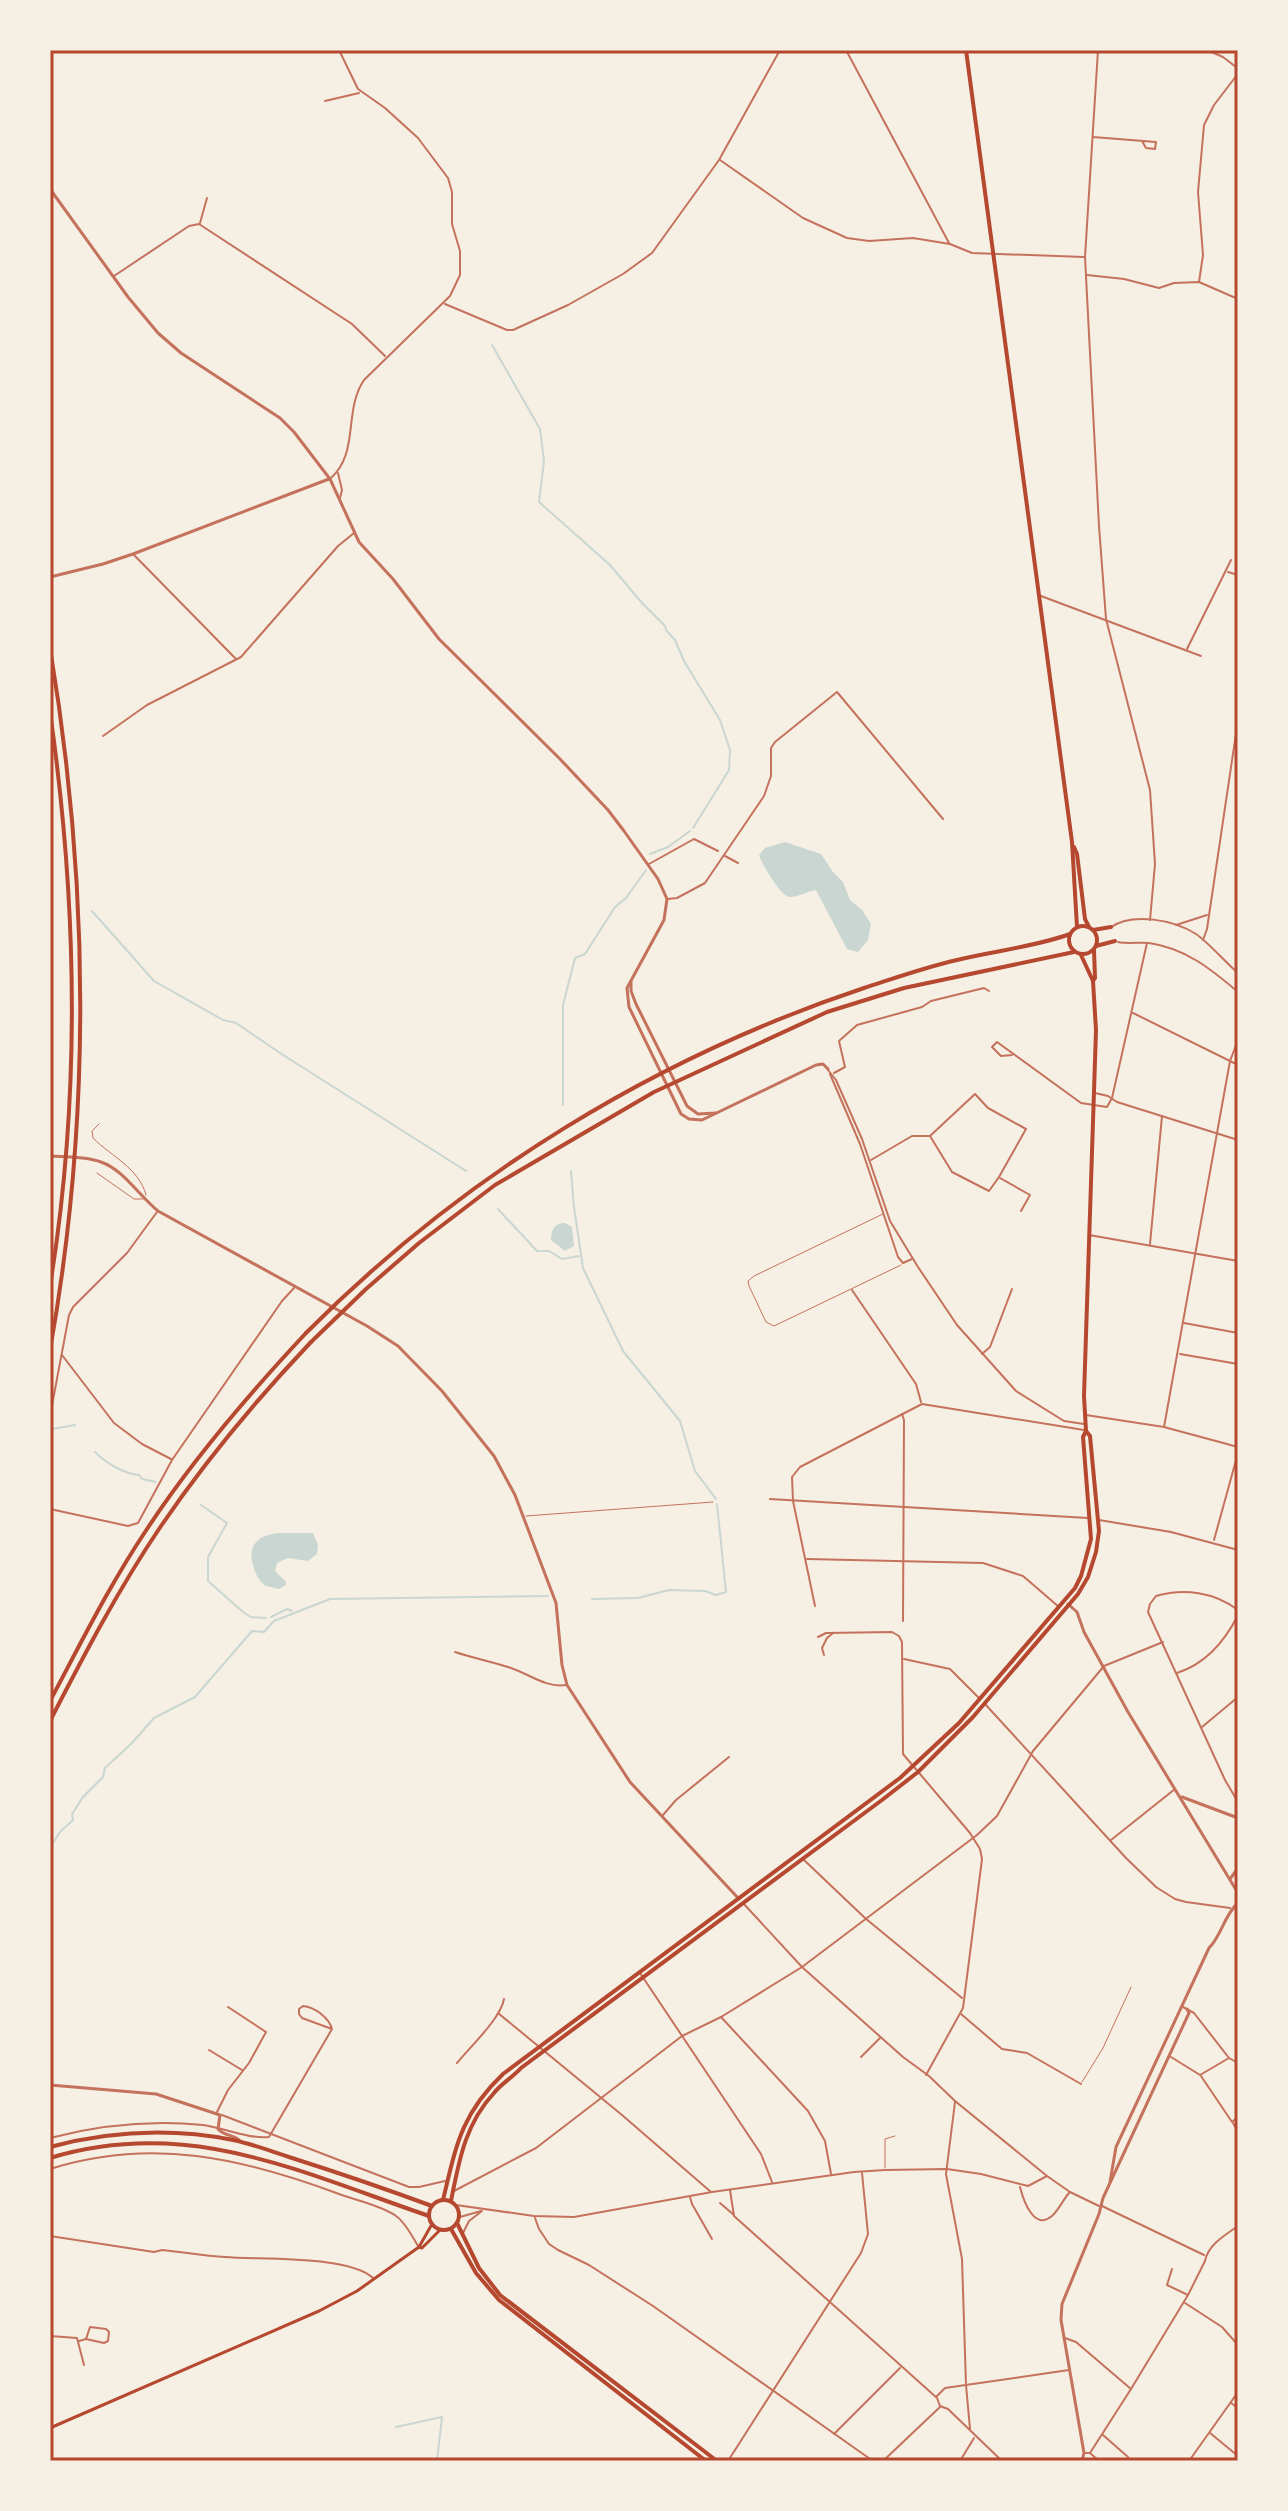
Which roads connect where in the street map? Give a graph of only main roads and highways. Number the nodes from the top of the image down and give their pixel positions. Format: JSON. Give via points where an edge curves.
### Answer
{"nodes":[{"id":1,"x":966,"y":50,"type":"edge"},
{"id":2,"x":50,"y":648,"type":"edge"},
{"id":3,"x":50,"y":712,"type":"edge"},
{"id":4,"x":1072,"y":845,"type":"junction"},
{"id":5,"x":1077,"y":927,"type":"junction"},
{"id":6,"x":1111,"y":927,"type":"road end"},
{"id":7,"x":1091,"y":929,"type":"junction"},
{"id":8,"x":1070,"y":934,"type":"junction"},
{"id":9,"x":1115,"y":941,"type":"road end"},
{"id":10,"x":1095,"y":948,"type":"junction"},
{"id":11,"x":1074,"y":952,"type":"junction"},
{"id":12,"x":1081,"y":955,"type":"junction"},
{"id":13,"x":1093,"y":981,"type":"junction"},
{"id":14,"x":50,"y":1286,"type":"edge"},
{"id":15,"x":50,"y":1350,"type":"edge"},
{"id":16,"x":1086,"y":1428,"type":"junction"},
{"id":17,"x":1090,"y":1518,"type":"junction"},
{"id":18,"x":1098,"y":1520,"type":"junction"},
{"id":19,"x":1066,"y":1603,"type":"junction"},
{"id":20,"x":1061,"y":1609,"type":"junction"},
{"id":21,"x":50,"y":1701,"type":"edge"},
{"id":22,"x":50,"y":1721,"type":"edge"},
{"id":23,"x":741,"y":1901,"type":"junction"},
{"id":24,"x":542,"y":2049,"type":"junction"},
{"id":25,"x":50,"y":2147,"type":"edge"},
{"id":26,"x":50,"y":2158,"type":"edge"},
{"id":27,"x":443,"y":2200,"type":"junction"},
{"id":28,"x":454,"y":2203,"type":"junction"},
{"id":29,"x":432,"y":2206,"type":"junction"},
{"id":30,"x":429,"y":2216,"type":"junction"},
{"id":31,"x":457,"y":2223,"type":"junction"},
{"id":32,"x":432,"y":2224,"type":"junction"},
{"id":33,"x":451,"y":2229,"type":"junction"},
{"id":34,"x":440,"y":2230,"type":"junction"},
{"id":35,"x":419,"y":2247,"type":"junction"},
{"id":36,"x":50,"y":2428,"type":"edge"},
{"id":37,"x":706,"y":2461,"type":"edge"},
{"id":38,"x":717,"y":2461,"type":"edge"}],
"edges":[{"from":1,"to":4,"type":"main road"},
{"from":2,"to":15,"type":"main road","via":[[76,853],[82,1022],[70,1205]]},
{"from":3,"to":14,"type":"main road","via":[[66,853],[72,1021],[65,1158]]},
{"from":4,"to":5,"type":"main road"},
{"from":4,"to":7,"type":"main road"},
{"from":5,"to":7,"type":"main road"},
{"from":5,"to":8,"type":"main road"},
{"from":6,"to":7,"type":"main road"},
{"from":7,"to":10,"type":"main road","via":[[1097,938]]},
{"from":8,"to":11,"type":"main road"},
{"from":8,"to":21,"type":"main road","via":[[955,960],[787,1017],[669,1069],[490,1176],[332,1307],[222,1427],[147,1528]]},
{"from":9,"to":10,"type":"main road"},
{"from":10,"to":12,"type":"main road"},
{"from":10,"to":13,"type":"main road"},
{"from":11,"to":12,"type":"main road"},
{"from":11,"to":22,"type":"main road","via":[[904,988],[827,1012],[617,1111],[495,1185],[341,1312],[230,1433],[118,1595]]},
{"from":12,"to":13,"type":"main road"},
{"from":13,"to":16,"type":"main road"},
{"from":16,"to":17,"type":"main road"},
{"from":16,"to":18,"type":"main road"},
{"from":17,"to":18,"type":"main road"},
{"from":17,"to":19,"type":"main road","via":[[1091,1539],[1081,1576]]},
{"from":18,"to":19,"type":"main road","via":[[1091,1569]]},
{"from":19,"to":20,"type":"main road"},
{"from":20,"to":23,"type":"main road","via":[[914,1766]]},
{"from":20,"to":23,"type":"main road","via":[[985,1703],[918,1772]]},
{"from":23,"to":24,"type":"main road"},
{"from":23,"to":24,"type":"main road"},
{"from":24,"to":27,"type":"main road","via":[[503,2074],[480,2099],[456,2144]]},
{"from":24,"to":28,"type":"main road","via":[[482,2108],[463,2144]]},
{"from":25,"to":29,"type":"main road","via":[[146,2132],[241,2142]]},
{"from":26,"to":30,"type":"main road","via":[[115,2145],[186,2143],[238,2152]]},
{"from":27,"to":28,"type":"main road"},
{"from":27,"to":29,"type":"main road"},
{"from":28,"to":31,"type":"main road"},
{"from":29,"to":30,"type":"main road"},
{"from":30,"to":32,"type":"main road"},
{"from":31,"to":33,"type":"main road"},
{"from":31,"to":38,"type":"main road","via":[[485,2278],[507,2300]]},
{"from":32,"to":34,"type":"main road"},
{"from":32,"to":35,"type":"main road"},
{"from":33,"to":34,"type":"main road"},
{"from":33,"to":37,"type":"main road","via":[[499,2300]]},
{"from":34,"to":35,"type":"main road"},
{"from":35,"to":36,"type":"main road","via":[[319,2311]]}]}
